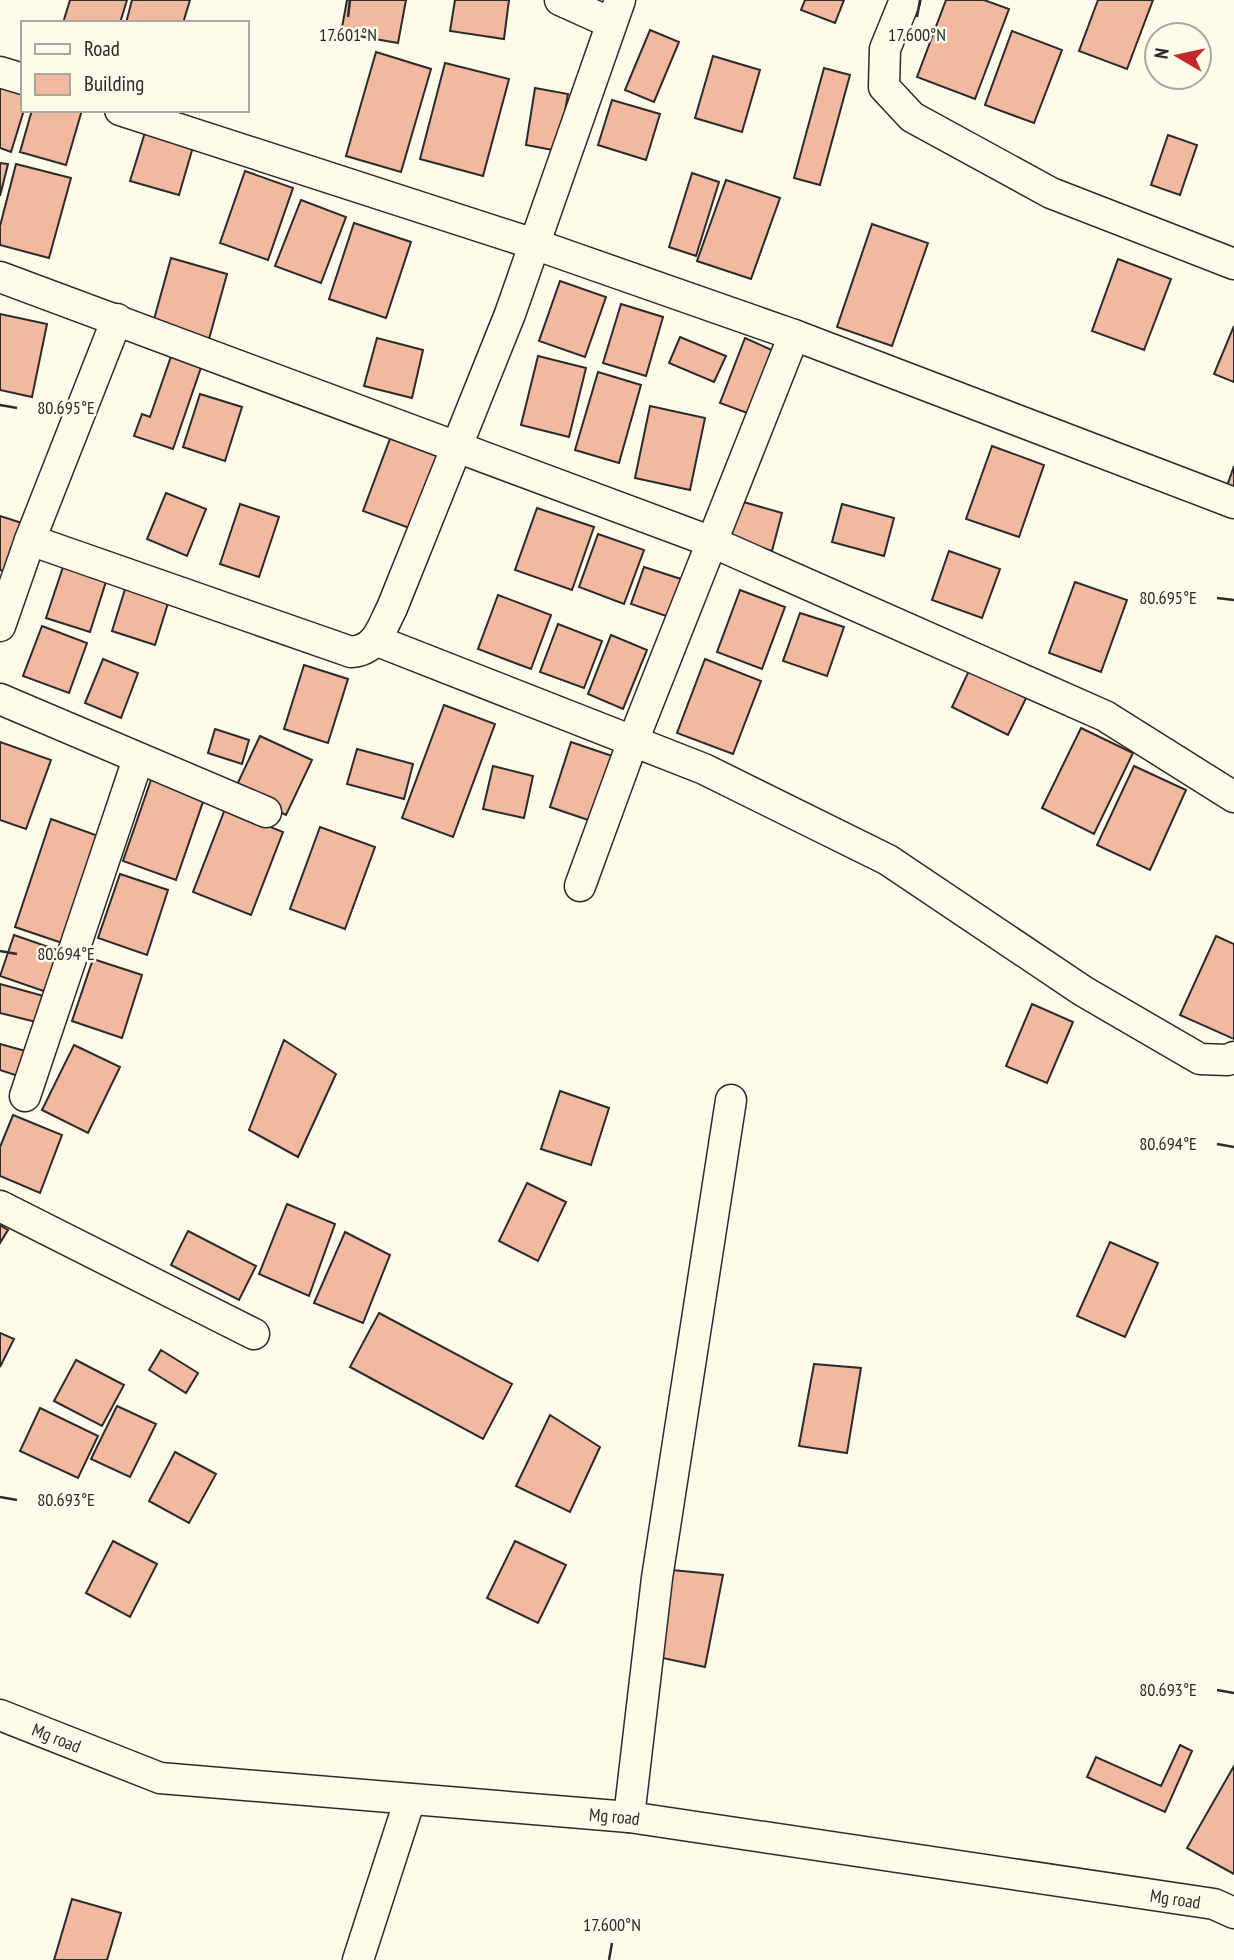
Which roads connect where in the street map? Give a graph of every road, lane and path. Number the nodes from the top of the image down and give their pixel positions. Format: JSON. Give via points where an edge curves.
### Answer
{"nodes":[{"id":1,"x":560,"y":0,"type":"edge"},
{"id":2,"x":905,"y":0,"type":"edge"},
{"id":3,"x":615,"y":12,"type":"edge"},
{"id":4,"x":0,"y":72,"type":"edge"},
{"id":5,"x":21,"y":78,"type":"edge"},
{"id":6,"x":126,"y":112,"type":"edge"},
{"id":7,"x":534,"y":244,"type":"junction"},
{"id":8,"x":1234,"y":264,"type":"edge"},
{"id":9,"x":0,"y":277,"type":"edge"},
{"id":10,"x":117,"y":319,"type":"junction"},
{"id":11,"x":794,"y":335,"type":"junction"},
{"id":12,"x":457,"y":446,"type":"junction"},
{"id":13,"x":1234,"y":503,"type":"edge"},
{"id":14,"x":30,"y":540,"type":"junction"},
{"id":15,"x":712,"y":542,"type":"junction"},
{"id":16,"x":0,"y":626,"type":"edge"},
{"id":17,"x":375,"y":640,"type":"junction"},
{"id":18,"x":0,"y":699,"type":"edge"},
{"id":19,"x":633,"y":741,"type":"junction"},
{"id":20,"x":138,"y":759,"type":"junction"},
{"id":21,"x":1234,"y":797,"type":"edge"},
{"id":22,"x":266,"y":813,"type":"dead end"},
{"id":23,"x":580,"y":886,"type":"dead end"},
{"id":24,"x":1234,"y":1057,"type":"edge"},
{"id":25,"x":25,"y":1096,"type":"dead end"},
{"id":26,"x":731,"y":1100,"type":"dead end"},
{"id":27,"x":0,"y":1206,"type":"edge"},
{"id":28,"x":254,"y":1334,"type":"dead end"},
{"id":29,"x":0,"y":1715,"type":"edge"},
{"id":30,"x":411,"y":1799,"type":"junction"},
{"id":31,"x":629,"y":1817,"type":"junction"},
{"id":32,"x":1234,"y":1913,"type":"edge"},
{"id":33,"x":358,"y":1960,"type":"edge"}],
"edges":[{"from":1,"to":3,"type":"street"},
{"from":2,"to":8,"type":"street","via":[[885,49],[884,88],[912,117],[1051,193]]},
{"from":3,"to":7,"type":"street"},
{"from":4,"to":5,"type":"street"},
{"from":6,"to":7,"type":"street"},
{"from":7,"to":11,"type":"street"},
{"from":7,"to":12,"type":"street"},
{"from":9,"to":10,"type":"street"},
{"from":10,"to":12,"type":"street"},
{"from":10,"to":14,"type":"street"},
{"from":11,"to":13,"type":"street"},
{"from":11,"to":15,"type":"street"},
{"from":12,"to":15,"type":"street"},
{"from":12,"to":17,"type":"street","via":[[393,608]]},
{"from":14,"to":16,"type":"street"},
{"from":14,"to":17,"type":"street","via":[[351,652],[365,651]]},
{"from":15,"to":19,"type":"street"},
{"from":15,"to":21,"type":"street","via":[[1105,716]]},
{"from":17,"to":19,"type":"street"},
{"from":18,"to":20,"type":"street"},
{"from":19,"to":23,"type":"street"},
{"from":19,"to":24,"type":"street","via":[[704,769],[888,860],[1083,990],[1200,1059]]},
{"from":20,"to":22,"type":"street"},
{"from":20,"to":25,"type":"street"},
{"from":26,"to":31,"type":"street","via":[[657,1578]]},
{"from":27,"to":28,"type":"street"},
{"from":29,"to":30,"type":"street","name":"Mg road","via":[[160,1778]]},
{"from":30,"to":31,"type":"street","name":"Mg road"},
{"from":30,"to":33,"type":"street"},
{"from":31,"to":32,"type":"street","name":"Mg road","via":[[1214,1903]]}]}
